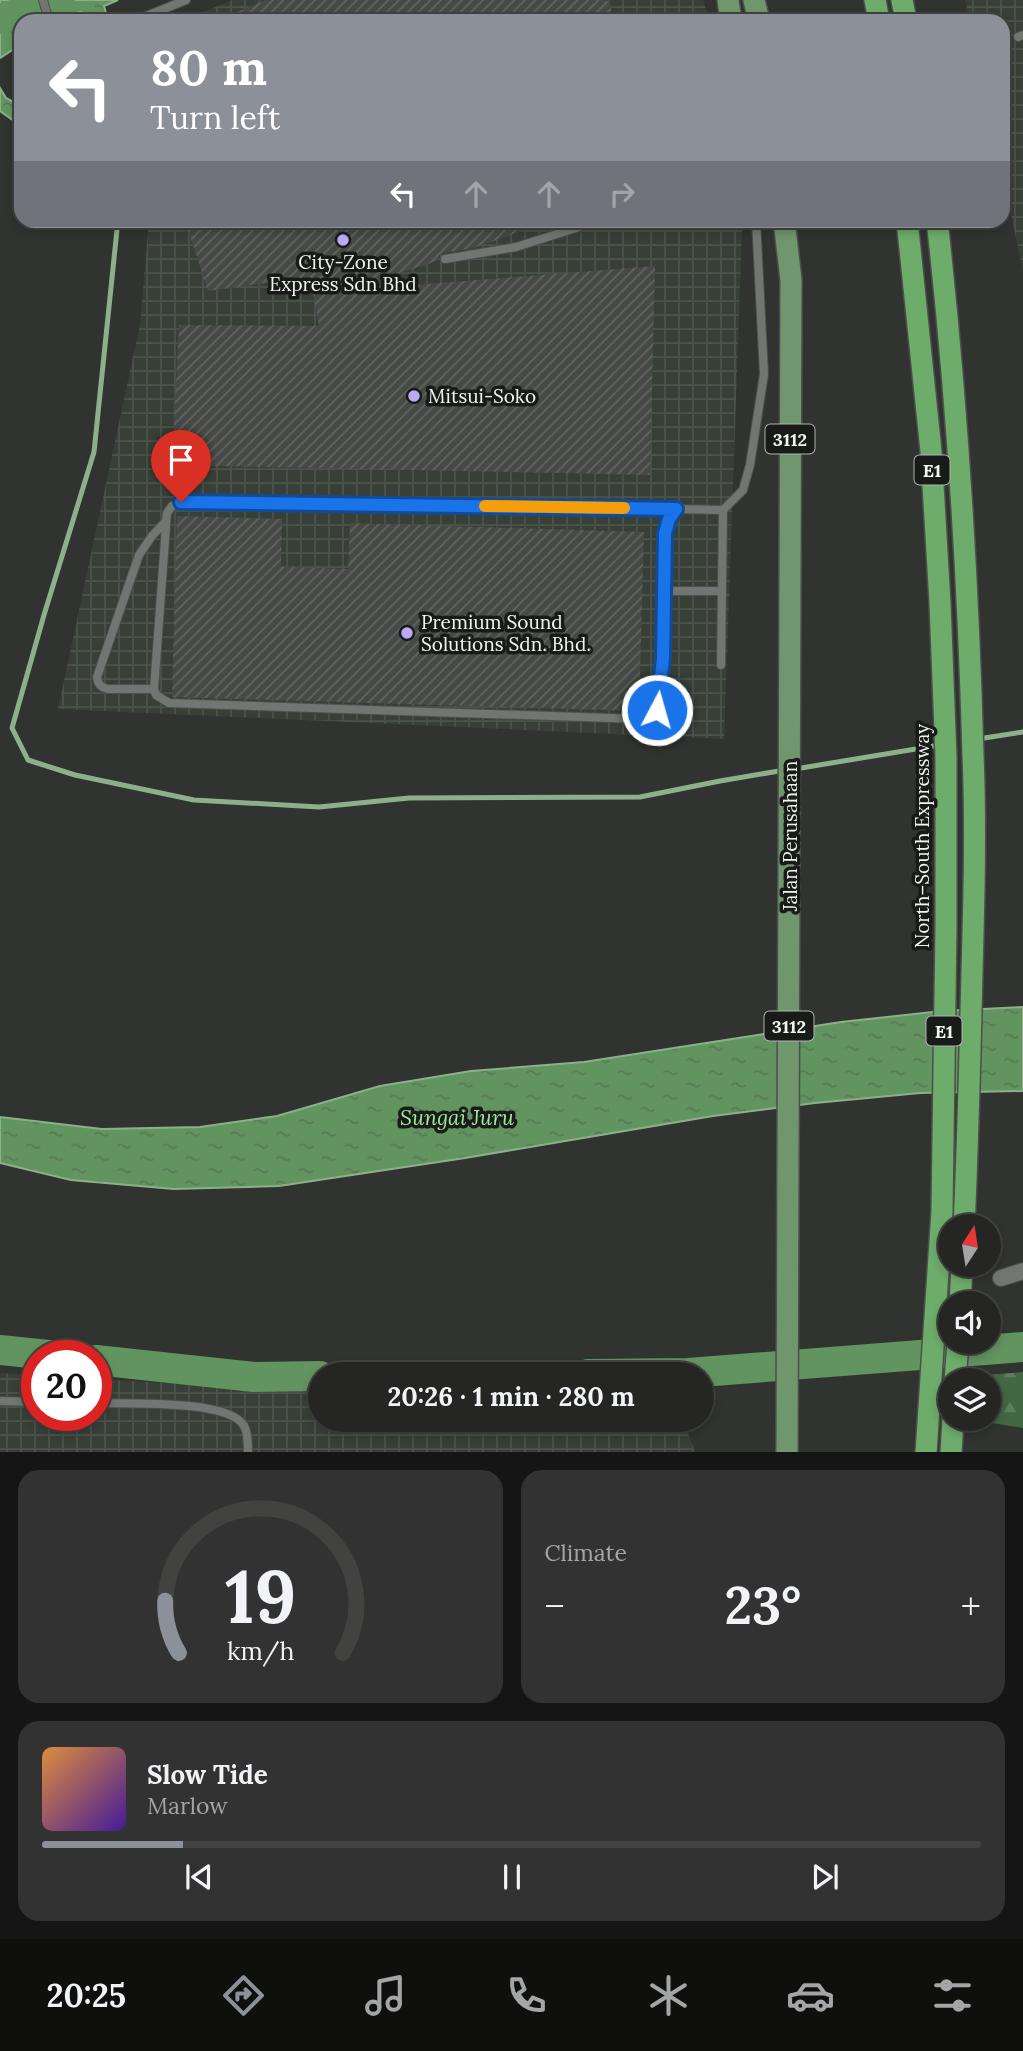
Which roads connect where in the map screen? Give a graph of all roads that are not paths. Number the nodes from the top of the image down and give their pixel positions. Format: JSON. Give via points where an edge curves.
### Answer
{"nodes":[{"id":1,"x":186,"y":0,"type":"edge"},
{"id":2,"x":151,"y":14,"type":"edge"},
{"id":3,"x":576,"y":228,"type":"edge"},
{"id":4,"x":757,"y":228,"type":"edge"},
{"id":5,"x":785,"y":228,"type":"edge"},
{"id":6,"x":908,"y":228,"type":"edge"},
{"id":7,"x":938,"y":228,"type":"edge"},
{"id":8,"x":445,"y":259,"type":"dead end"},
{"id":9,"x":676,"y":509,"type":"junction"},
{"id":10,"x":723,"y":510,"type":"junction"},
{"id":11,"x":166,"y":521,"type":"junction"},
{"id":12,"x":722,"y":591,"type":"junction"},
{"id":13,"x":666,"y":592,"type":"junction"},
{"id":14,"x":721,"y":665,"type":"dead end"},
{"id":15,"x":154,"y":689,"type":"junction"},
{"id":16,"x":965,"y":1214,"type":"edge"},
{"id":17,"x":1023,"y":1270,"type":"edge"},
{"id":18,"x":1001,"y":1278,"type":"dead end"},
{"id":19,"x":0,"y":1401,"type":"edge"},
{"id":20,"x":21,"y":1402,"type":"edge"},
{"id":21,"x":112,"y":1403,"type":"edge"},
{"id":22,"x":952,"y":1431,"type":"edge"},
{"id":23,"x":248,"y":1452,"type":"edge"},
{"id":24,"x":787,"y":1452,"type":"edge"},
{"id":25,"x":926,"y":1452,"type":"edge"},
{"id":26,"x":951,"y":1452,"type":"edge"}],
"edges":[{"from":1,"to":2,"type":"lane"},
{"from":3,"to":8,"type":"lane","via":[[516,247]]},
{"from":4,"to":10,"type":"lane","via":[[764,374],[743,490]]},
{"from":5,"to":24,"type":"main road","name":"Jalan Perusahaan","number":"3112","via":[[791,280]]},
{"from":6,"to":25,"type":"highway","name":"North–South Expressway","number":"E1","via":[[930,451],[946,757],[942,1211]]},
{"from":7,"to":16,"type":"highway","number":"E1","via":[[968,603],[973,756]]},
{"from":9,"to":10,"type":"lane"},
{"from":9,"to":11,"type":"lane","via":[[181,502],[172,506]]},
{"from":9,"to":13,"type":"lane","via":[[665,533]]},
{"from":10,"to":12,"type":"lane"},
{"from":11,"to":15,"type":"lane"},
{"from":11,"to":15,"type":"lane","via":[[139,555],[97,677],[108,690]]},
{"from":12,"to":13,"type":"lane"},
{"from":12,"to":14,"type":"lane"},
{"from":13,"to":15,"type":"lane","via":[[657,710],[638,719],[169,703]]},
{"from":17,"to":18,"type":"street"},
{"from":19,"to":20,"type":"lane"},
{"from":21,"to":23,"type":"lane","via":[[198,1406],[233,1415],[244,1425]]},
{"from":22,"to":26,"type":"highway"}]}
